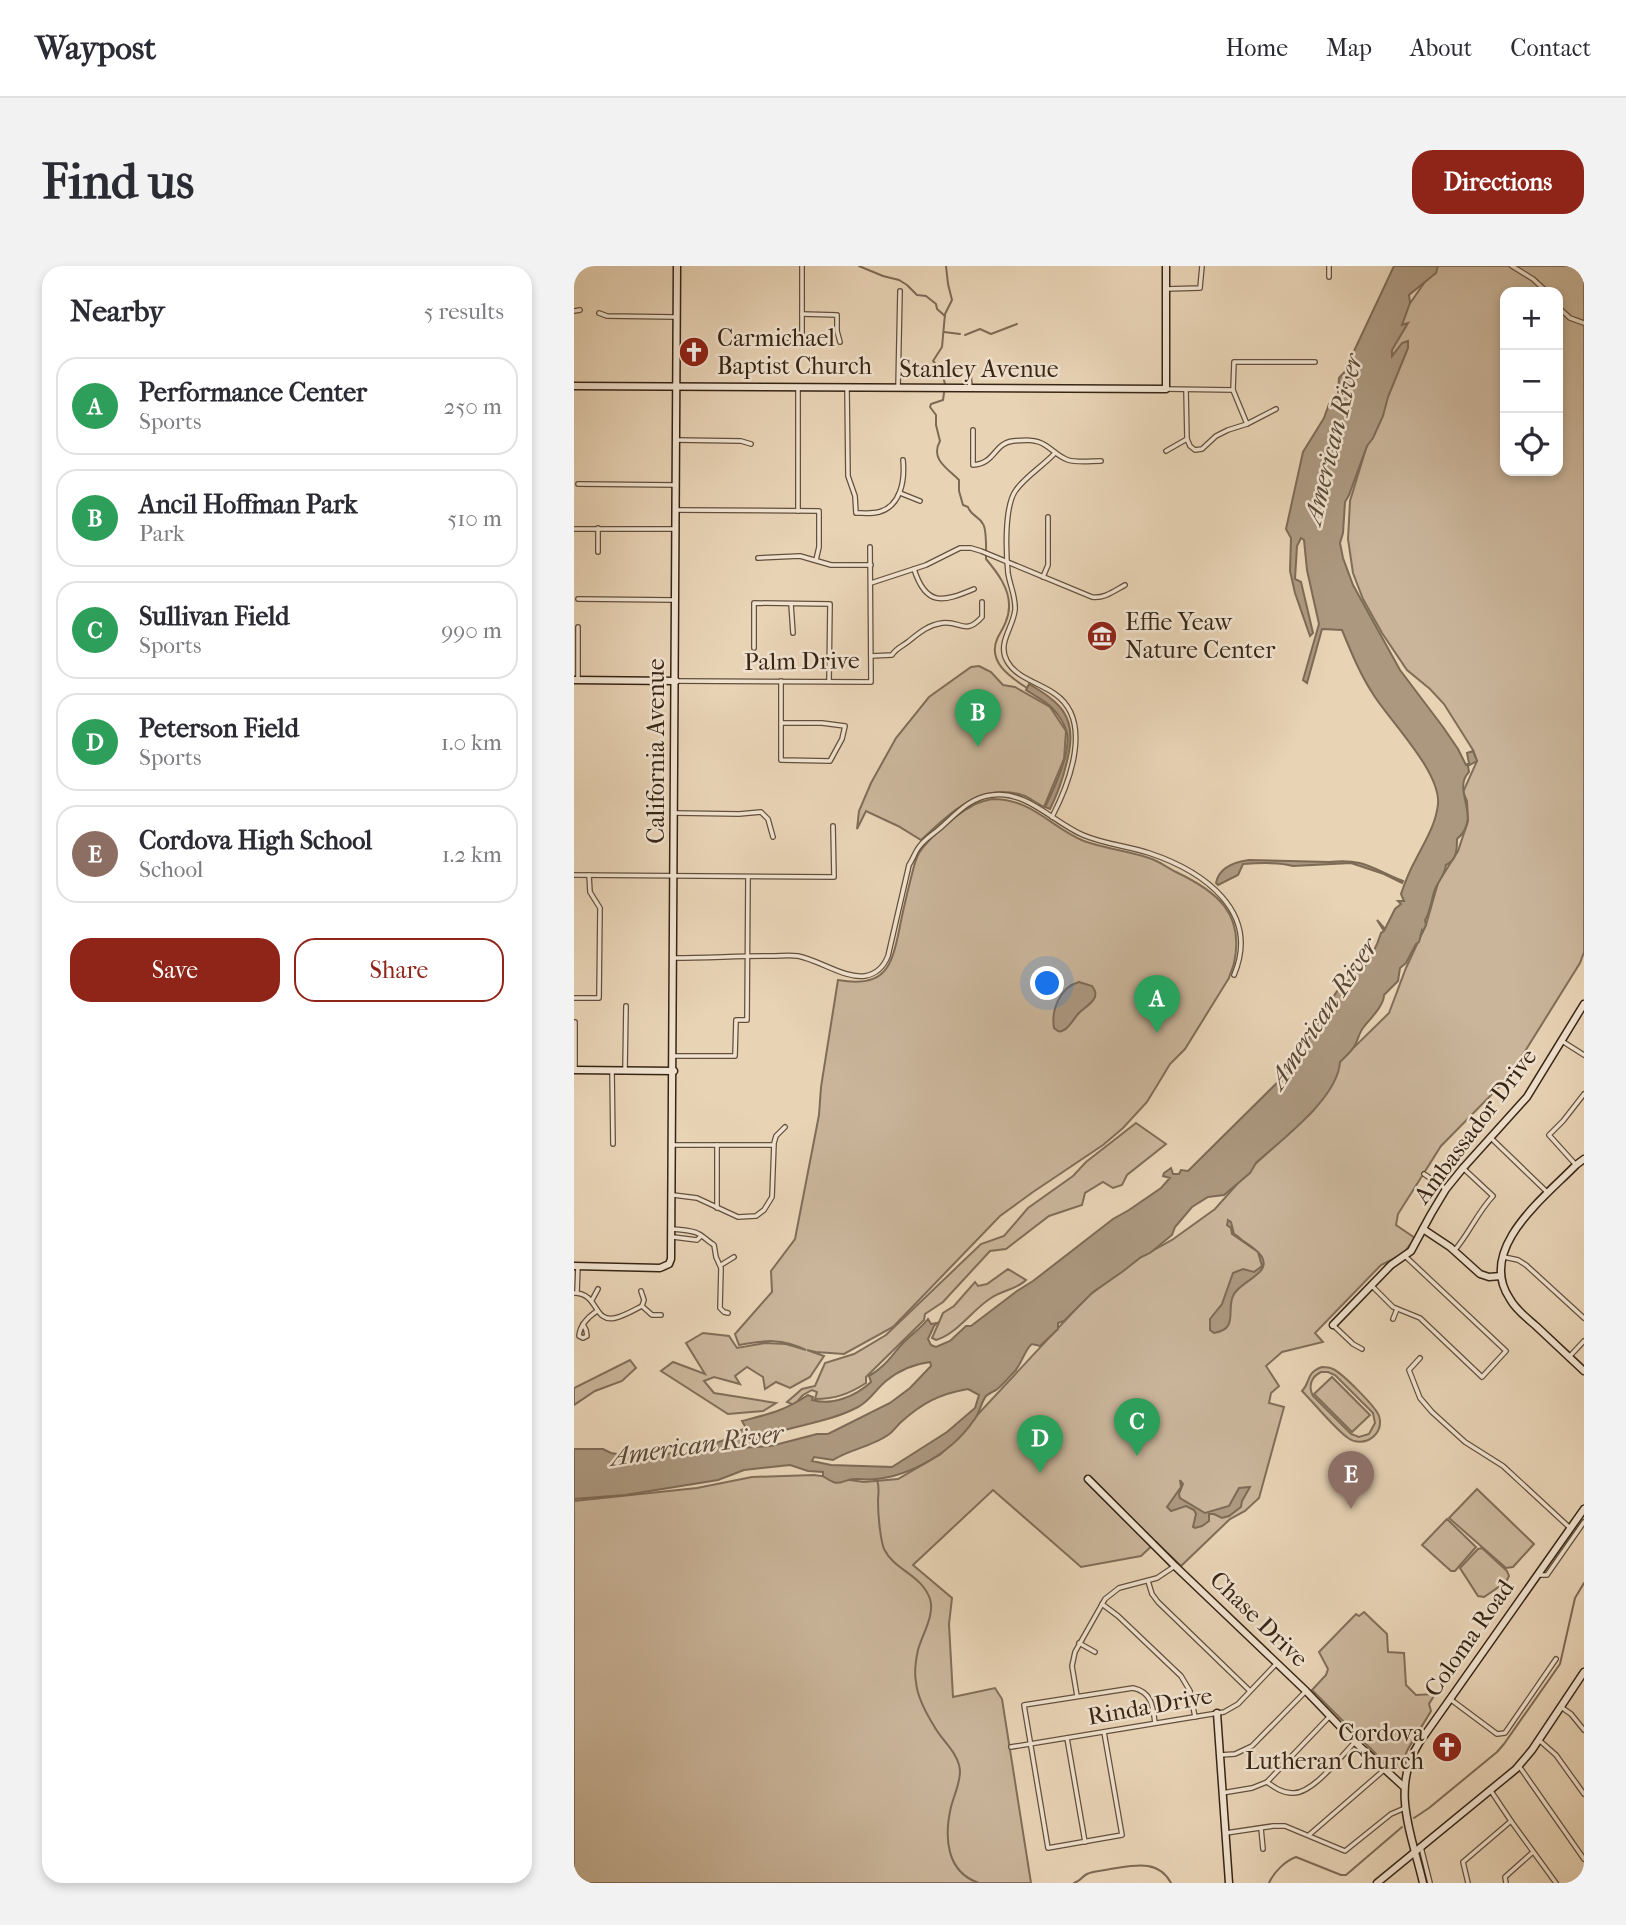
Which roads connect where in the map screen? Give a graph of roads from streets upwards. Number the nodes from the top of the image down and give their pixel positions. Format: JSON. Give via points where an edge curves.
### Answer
{"nodes":[{"id":1,"x":677,"y":266,"type":"edge"},
{"id":2,"x":802,"y":266,"type":"edge"},
{"id":3,"x":1166,"y":266,"type":"edge"},
{"id":4,"x":1202,"y":266,"type":"edge"},
{"id":5,"x":1329,"y":266,"type":"edge"},
{"id":6,"x":1511,"y":266,"type":"edge"},
{"id":7,"x":1329,"y":277,"type":"dead end"},
{"id":8,"x":1542,"y":287,"type":"edge"},
{"id":9,"x":1166,"y":289,"type":"junction"},
{"id":10,"x":900,"y":291,"type":"dead end"},
{"id":11,"x":1563,"y":312,"type":"edge"},
{"id":12,"x":599,"y":313,"type":"dead end"},
{"id":13,"x":802,"y":314,"type":"junction"},
{"id":14,"x":677,"y":317,"type":"junction"},
{"id":15,"x":1584,"y":323,"type":"edge"},
{"id":16,"x":775,"y":338,"type":"dead end"},
{"id":17,"x":840,"y":342,"type":"dead end"},
{"id":18,"x":1315,"y":362,"type":"dead end"},
{"id":19,"x":970,"y":375,"type":"dead end"},
{"id":20,"x":574,"y":386,"type":"edge"},
{"id":21,"x":677,"y":387,"type":"junction"},
{"id":22,"x":799,"y":387,"type":"junction"},
{"id":23,"x":898,"y":387,"type":"junction"},
{"id":24,"x":847,"y":388,"type":"junction"},
{"id":25,"x":970,"y":388,"type":"junction"},
{"id":26,"x":1166,"y":389,"type":"junction"},
{"id":27,"x":1186,"y":390,"type":"junction"},
{"id":28,"x":1233,"y":390,"type":"junction"},
{"id":29,"x":1276,"y":409,"type":"dead end"},
{"id":30,"x":1247,"y":424,"type":"junction"},
{"id":31,"x":973,"y":430,"type":"dead end"},
{"id":32,"x":1187,"y":439,"type":"junction"},
{"id":33,"x":677,"y":440,"type":"junction"},
{"id":34,"x":751,"y":444,"type":"dead end"},
{"id":35,"x":1166,"y":452,"type":"dead end"},
{"id":36,"x":1055,"y":453,"type":"junction"},
{"id":37,"x":903,"y":460,"type":"dead end"},
{"id":38,"x":1101,"y":461,"type":"dead end"},
{"id":39,"x":578,"y":484,"type":"dead end"},
{"id":40,"x":676,"y":485,"type":"junction"},
{"id":41,"x":900,"y":493,"type":"junction"},
{"id":42,"x":920,"y":501,"type":"dead end"},
{"id":43,"x":676,"y":510,"type":"junction"},
{"id":44,"x":798,"y":511,"type":"junction"},
{"id":45,"x":1048,"y":517,"type":"dead end"},
{"id":46,"x":598,"y":528,"type":"junction"},
{"id":47,"x":574,"y":529,"type":"edge"},
{"id":48,"x":676,"y":529,"type":"junction"},
{"id":49,"x":870,"y":547,"type":"dead end"},
{"id":50,"x":598,"y":552,"type":"dead end"},
{"id":51,"x":758,"y":558,"type":"dead end"},
{"id":52,"x":816,"y":560,"type":"junction"},
{"id":53,"x":1007,"y":562,"type":"junction"},
{"id":54,"x":871,"y":565,"type":"junction"},
{"id":55,"x":914,"y":569,"type":"junction"},
{"id":56,"x":1043,"y":576,"type":"junction"},
{"id":57,"x":871,"y":583,"type":"junction"},
{"id":58,"x":1125,"y":585,"type":"dead end"},
{"id":59,"x":974,"y":589,"type":"dead end"},
{"id":60,"x":578,"y":599,"type":"dead end"},
{"id":61,"x":676,"y":600,"type":"junction"},
{"id":62,"x":982,"y":602,"type":"dead end"},
{"id":63,"x":791,"y":604,"type":"junction"},
{"id":64,"x":578,"y":627,"type":"dead end"},
{"id":65,"x":793,"y":633,"type":"dead end"},
{"id":66,"x":754,"y":648,"type":"dead end"},
{"id":67,"x":870,"y":656,"type":"junction"},
{"id":68,"x":576,"y":680,"type":"edge"},
{"id":69,"x":676,"y":681,"type":"junction"},
{"id":70,"x":781,"y":681,"type":"junction"},
{"id":71,"x":829,"y":681,"type":"junction"},
{"id":72,"x":781,"y":723,"type":"junction"},
{"id":73,"x":675,"y":813,"type":"junction"},
{"id":74,"x":1052,"y":817,"type":"junction"},
{"id":75,"x":833,"y":825,"type":"dead end"},
{"id":76,"x":773,"y":838,"type":"dead end"},
{"id":77,"x":574,"y":875,"type":"edge"},
{"id":78,"x":589,"y":875,"type":"junction"},
{"id":79,"x":675,"y":876,"type":"junction"},
{"id":80,"x":748,"y":877,"type":"junction"},
{"id":81,"x":747,"y":956,"type":"junction"},
{"id":82,"x":674,"y":958,"type":"junction"},
{"id":83,"x":1234,"y":975,"type":"dead end"},
{"id":84,"x":574,"y":998,"type":"edge"},
{"id":85,"x":1584,"y":1005,"type":"edge"},
{"id":86,"x":626,"y":1006,"type":"dead end"},
{"id":87,"x":575,"y":1022,"type":"edge"},
{"id":88,"x":1562,"y":1041,"type":"junction"},
{"id":89,"x":1584,"y":1055,"type":"edge"},
{"id":90,"x":674,"y":1056,"type":"junction"},
{"id":91,"x":574,"y":1070,"type":"edge"},
{"id":92,"x":612,"y":1070,"type":"junction"},
{"id":93,"x":625,"y":1070,"type":"junction"},
{"id":94,"x":674,"y":1070,"type":"junction"},
{"id":95,"x":1584,"y":1094,"type":"edge"},
{"id":96,"x":785,"y":1128,"type":"dead end"},
{"id":97,"x":1491,"y":1138,"type":"junction"},
{"id":98,"x":613,"y":1144,"type":"dead end"},
{"id":99,"x":673,"y":1145,"type":"junction"},
{"id":100,"x":717,"y":1145,"type":"junction"},
{"id":101,"x":774,"y":1145,"type":"junction"},
{"id":102,"x":1584,"y":1159,"type":"edge"},
{"id":103,"x":1576,"y":1165,"type":"junction"},
{"id":104,"x":1463,"y":1168,"type":"junction"},
{"id":105,"x":1424,"y":1174,"type":"dead end"},
{"id":106,"x":1446,"y":1189,"type":"junction"},
{"id":107,"x":1548,"y":1193,"type":"junction"},
{"id":108,"x":673,"y":1195,"type":"junction"},
{"id":109,"x":717,"y":1208,"type":"junction"},
{"id":110,"x":1423,"y":1228,"type":"junction"},
{"id":111,"x":672,"y":1233,"type":"junction"},
{"id":112,"x":1454,"y":1251,"type":"junction"},
{"id":113,"x":1405,"y":1256,"type":"junction"},
{"id":114,"x":734,"y":1257,"type":"dead end"},
{"id":115,"x":1502,"y":1257,"type":"junction"},
{"id":116,"x":721,"y":1265,"type":"junction"},
{"id":117,"x":576,"y":1266,"type":"edge"},
{"id":118,"x":1501,"y":1276,"type":"junction"},
{"id":119,"x":576,"y":1277,"type":"edge"},
{"id":120,"x":1371,"y":1285,"type":"junction"},
{"id":121,"x":598,"y":1289,"type":"dead end"},
{"id":122,"x":641,"y":1291,"type":"dead end"},
{"id":123,"x":576,"y":1293,"type":"edge"},
{"id":124,"x":592,"y":1300,"type":"junction"},
{"id":125,"x":642,"y":1306,"type":"junction"},
{"id":126,"x":1397,"y":1309,"type":"junction"},
{"id":127,"x":597,"y":1311,"type":"junction"},
{"id":128,"x":728,"y":1312,"type":"dead end"},
{"id":129,"x":661,"y":1315,"type":"dead end"},
{"id":130,"x":1584,"y":1318,"type":"edge"},
{"id":131,"x":1394,"y":1319,"type":"dead end"},
{"id":132,"x":583,"y":1324,"type":"dead end"},
{"id":133,"x":1333,"y":1325,"type":"joint"},
{"id":134,"x":1584,"y":1341,"type":"edge"},
{"id":135,"x":1362,"y":1349,"type":"dead end"},
{"id":136,"x":1569,"y":1357,"type":"junction"},
{"id":137,"x":1420,"y":1358,"type":"dead end"},
{"id":138,"x":1584,"y":1371,"type":"edge"},
{"id":139,"x":1088,"y":1479,"type":"dead end"},
{"id":140,"x":1584,"y":1509,"type":"edge"},
{"id":141,"x":1584,"y":1523,"type":"edge"},
{"id":142,"x":1571,"y":1529,"type":"junction"},
{"id":143,"x":1175,"y":1566,"type":"junction"},
{"id":144,"x":1538,"y":1575,"type":"junction"},
{"id":145,"x":1148,"y":1581,"type":"junction"},
{"id":146,"x":1102,"y":1604,"type":"junction"},
{"id":147,"x":1079,"y":1643,"type":"junction"},
{"id":148,"x":1095,"y":1652,"type":"dead end"},
{"id":149,"x":1556,"y":1659,"type":"dead end"},
{"id":150,"x":1277,"y":1663,"type":"junction"},
{"id":151,"x":1584,"y":1673,"type":"edge"},
{"id":152,"x":1251,"y":1691,"type":"junction"},
{"id":153,"x":1306,"y":1691,"type":"junction"},
{"id":154,"x":1077,"y":1696,"type":"junction"},
{"id":155,"x":1450,"y":1699,"type":"junction"},
{"id":156,"x":1561,"y":1706,"type":"junction"},
{"id":157,"x":1217,"y":1713,"type":"junction"},
{"id":158,"x":1330,"y":1715,"type":"junction"},
{"id":159,"x":1195,"y":1717,"type":"junction"},
{"id":160,"x":1156,"y":1723,"type":"junction"},
{"id":161,"x":1584,"y":1730,"type":"edge"},
{"id":162,"x":1104,"y":1732,"type":"junction"},
{"id":163,"x":1067,"y":1738,"type":"junction"},
{"id":164,"x":1539,"y":1740,"type":"junction"},
{"id":165,"x":1355,"y":1742,"type":"junction"},
{"id":166,"x":1031,"y":1744,"type":"junction"},
{"id":167,"x":1011,"y":1747,"type":"dead end"},
{"id":168,"x":1220,"y":1755,"type":"junction"},
{"id":169,"x":1519,"y":1766,"type":"junction"},
{"id":170,"x":1384,"y":1769,"type":"junction"},
{"id":171,"x":1267,"y":1782,"type":"junction"},
{"id":172,"x":1403,"y":1786,"type":"junction"},
{"id":173,"x":1491,"y":1791,"type":"junction"},
{"id":174,"x":1222,"y":1793,"type":"junction"},
{"id":175,"x":1584,"y":1794,"type":"edge"},
{"id":176,"x":1405,"y":1808,"type":"junction"},
{"id":177,"x":1511,"y":1821,"type":"junction"},
{"id":178,"x":1261,"y":1828,"type":"junction"},
{"id":179,"x":1226,"y":1833,"type":"junction"},
{"id":180,"x":1309,"y":1835,"type":"junction"},
{"id":181,"x":1085,"y":1842,"type":"junction"},
{"id":182,"x":1263,"y":1849,"type":"dead end"},
{"id":183,"x":1418,"y":1849,"type":"junction"},
{"id":184,"x":1533,"y":1852,"type":"junction"},
{"id":185,"x":1584,"y":1859,"type":"edge"},
{"id":186,"x":1229,"y":1883,"type":"edge"},
{"id":187,"x":1377,"y":1883,"type":"edge"},
{"id":188,"x":1423,"y":1883,"type":"edge"},
{"id":189,"x":1430,"y":1883,"type":"edge"},
{"id":190,"x":1468,"y":1883,"type":"edge"},
{"id":191,"x":1506,"y":1883,"type":"edge"},
{"id":192,"x":1556,"y":1883,"type":"edge"}],
"edges":[{"from":1,"to":14,"type":"street","name":"California Avenue"},
{"from":2,"to":13,"type":"street"},
{"from":3,"to":9,"type":"street"},
{"from":4,"to":9,"type":"street","via":[[1200,288]]},
{"from":5,"to":7,"type":"street"},
{"from":6,"to":8,"type":"street"},
{"from":9,"to":26,"type":"street"},
{"from":10,"to":23,"type":"street"},
{"from":11,"to":15,"type":"street"},
{"from":12,"to":14,"type":"street"},
{"from":13,"to":16,"type":"street","via":[[802,338]]},
{"from":13,"to":17,"type":"street","via":[[837,315]]},
{"from":14,"to":21,"type":"street","name":"California Avenue"},
{"from":18,"to":28,"type":"street","via":[[1234,362]]},
{"from":19,"to":25,"type":"street"},
{"from":20,"to":21,"type":"street","name":"Stanley Avenue"},
{"from":21,"to":22,"type":"street","name":"Stanley Avenue"},
{"from":21,"to":33,"type":"street","name":"California Avenue"},
{"from":22,"to":24,"type":"street","name":"Stanley Avenue"},
{"from":22,"to":44,"type":"street"},
{"from":23,"to":24,"type":"street","name":"Stanley Avenue"},
{"from":23,"to":25,"type":"street","name":"Stanley Avenue"},
{"from":24,"to":41,"type":"street","via":[[848,476],[856,513],[882,511]]},
{"from":25,"to":26,"type":"street","name":"Stanley Avenue"},
{"from":26,"to":27,"type":"street","name":"Stanley Avenue"},
{"from":27,"to":28,"type":"street","name":"Stanley Avenue"},
{"from":27,"to":32,"type":"street"},
{"from":28,"to":30,"type":"street"},
{"from":29,"to":30,"type":"street"},
{"from":30,"to":32,"type":"street","via":[[1222,433],[1200,450],[1191,447]]},
{"from":31,"to":36,"type":"street","via":[[973,464],[984,463],[1000,446],[1013,441],[1040,442]]},
{"from":32,"to":35,"type":"street"},
{"from":33,"to":34,"type":"street"},
{"from":33,"to":40,"type":"street","name":"California Avenue"},
{"from":36,"to":38,"type":"street","via":[[1072,461]]},
{"from":36,"to":53,"type":"street","via":[[1011,498]]},
{"from":37,"to":41,"type":"street"},
{"from":39,"to":40,"type":"street"},
{"from":40,"to":43,"type":"street","name":"California Avenue"},
{"from":41,"to":42,"type":"street"},
{"from":43,"to":44,"type":"street"},
{"from":43,"to":48,"type":"street","name":"California Avenue"},
{"from":44,"to":52,"type":"street","via":[[819,511]]},
{"from":45,"to":56,"type":"street","via":[[1048,565]]},
{"from":46,"to":47,"type":"street"},
{"from":46,"to":48,"type":"street"},
{"from":46,"to":50,"type":"street"},
{"from":48,"to":61,"type":"street","name":"California Avenue"},
{"from":49,"to":54,"type":"street","name":"Palm Drive"},
{"from":51,"to":52,"type":"street"},
{"from":52,"to":54,"type":"street","via":[[831,565]]},
{"from":53,"to":55,"type":"street","via":[[960,548]]},
{"from":53,"to":56,"type":"street"},
{"from":53,"to":74,"type":"street","via":[[1015,608],[1003,646],[1007,660],[1015,670],[1058,696],[1074,723],[1074,758]]},
{"from":54,"to":57,"type":"street","name":"Palm Drive"},
{"from":55,"to":57,"type":"street"},
{"from":55,"to":59,"type":"street","via":[[921,588],[937,599]]},
{"from":56,"to":58,"type":"street","via":[[1099,598]]},
{"from":57,"to":67,"type":"street","name":"Palm Drive"},
{"from":60,"to":61,"type":"street"},
{"from":61,"to":69,"type":"street","name":"California Avenue"},
{"from":62,"to":67,"type":"street","via":[[982,617],[970,626],[940,623],[918,632],[892,655]]},
{"from":63,"to":65,"type":"street"},
{"from":63,"to":66,"type":"street","via":[[754,603]]},
{"from":63,"to":71,"type":"street","via":[[830,604]]},
{"from":64,"to":68,"type":"street"},
{"from":67,"to":71,"type":"street","name":"Palm Drive","via":[[871,682]]},
{"from":68,"to":69,"type":"street","name":"Palm Drive"},
{"from":69,"to":70,"type":"street","name":"Palm Drive"},
{"from":69,"to":73,"type":"street","name":"California Avenue"},
{"from":70,"to":71,"type":"street","name":"Palm Drive"},
{"from":70,"to":72,"type":"street"},
{"from":72,"to":72,"type":"street","via":[[781,761],[830,761],[845,726]]},
{"from":73,"to":76,"type":"street","via":[[759,811],[768,818]]},
{"from":73,"to":79,"type":"street","name":"California Avenue"},
{"from":74,"to":81,"type":"street","via":[[1020,799],[993,794],[972,801],[928,837],[909,865],[888,956],[873,974],[851,975],[799,956]]},
{"from":74,"to":83,"type":"street","via":[[1096,840],[1160,857],[1212,886],[1228,903],[1239,928],[1240,955]]},
{"from":75,"to":80,"type":"street","via":[[834,877]]},
{"from":77,"to":78,"type":"street"},
{"from":78,"to":79,"type":"street"},
{"from":78,"to":84,"type":"street","via":[[590,892],[600,908],[599,998]]},
{"from":79,"to":80,"type":"street"},
{"from":79,"to":82,"type":"street","name":"California Avenue"},
{"from":80,"to":81,"type":"street"},
{"from":81,"to":82,"type":"street"},
{"from":81,"to":90,"type":"street","via":[[747,1020],[736,1020],[736,1056]]},
{"from":82,"to":90,"type":"street","name":"California Avenue"},
{"from":85,"to":88,"type":"street","name":"Ambassador Drive"},
{"from":86,"to":93,"type":"street"},
{"from":87,"to":91,"type":"street"},
{"from":88,"to":89,"type":"street"},
{"from":88,"to":97,"type":"street","name":"Ambassador Drive","via":[[1527,1097]]},
{"from":90,"to":94,"type":"street","name":"California Avenue"},
{"from":91,"to":92,"type":"street"},
{"from":92,"to":93,"type":"street"},
{"from":92,"to":98,"type":"street"},
{"from":93,"to":94,"type":"street"},
{"from":94,"to":99,"type":"street","name":"California Avenue"},
{"from":95,"to":103,"type":"street","via":[[1549,1135]]},
{"from":96,"to":101,"type":"street"},
{"from":97,"to":104,"type":"street","name":"Ambassador Drive"},
{"from":97,"to":107,"type":"street"},
{"from":99,"to":100,"type":"street"},
{"from":99,"to":108,"type":"street","name":"California Avenue"},
{"from":100,"to":101,"type":"street"},
{"from":100,"to":109,"type":"street"},
{"from":101,"to":109,"type":"street","via":[[773,1192],[764,1210],[743,1218]]},
{"from":102,"to":103,"type":"street"},
{"from":103,"to":107,"type":"street"},
{"from":104,"to":106,"type":"street","name":"Ambassador Drive"},
{"from":104,"to":112,"type":"street","via":[[1493,1196]]},
{"from":105,"to":106,"type":"street"},
{"from":106,"to":110,"type":"street","name":"Ambassador Drive"},
{"from":107,"to":115,"type":"street","via":[[1520,1223]]},
{"from":108,"to":109,"type":"street","via":[[692,1196]]},
{"from":108,"to":111,"type":"street","name":"California Avenue"},
{"from":110,"to":112,"type":"street"},
{"from":110,"to":113,"type":"street","name":"Ambassador Drive"},
{"from":111,"to":116,"type":"street","via":[[697,1240],[701,1236],[714,1245]]},
{"from":111,"to":117,"type":"street","name":"California Avenue","via":[[671,1259],[665,1267]]},
{"from":112,"to":118,"type":"street","via":[[1480,1274]]},
{"from":113,"to":120,"type":"street","name":"Ambassador Drive"},
{"from":113,"to":126,"type":"street","via":[[1506,1351],[1482,1377],[1420,1318]]},
{"from":114,"to":116,"type":"street"},
{"from":115,"to":118,"type":"street"},
{"from":115,"to":130,"type":"street","via":[[1526,1265]]},
{"from":116,"to":128,"type":"street","via":[[720,1308]]},
{"from":117,"to":119,"type":"street"},
{"from":118,"to":136,"type":"street","via":[[1512,1303]]},
{"from":119,"to":123,"type":"street"},
{"from":120,"to":126,"type":"street"},
{"from":120,"to":133,"type":"street","name":"Ambassador Drive"},
{"from":121,"to":124,"type":"street"},
{"from":122,"to":125,"type":"street"},
{"from":123,"to":124,"type":"street"},
{"from":124,"to":127,"type":"street"},
{"from":125,"to":127,"type":"street","via":[[614,1318]]},
{"from":125,"to":129,"type":"street","via":[[652,1315]]},
{"from":126,"to":131,"type":"street"},
{"from":127,"to":132,"type":"street"},
{"from":133,"to":135,"type":"street"},
{"from":134,"to":136,"type":"street"},
{"from":136,"to":138,"type":"street"},
{"from":137,"to":142,"type":"street","via":[[1409,1370],[1420,1398],[1432,1412],[1465,1442],[1503,1466]]},
{"from":139,"to":143,"type":"street","name":"Chase Drive"},
{"from":140,"to":142,"type":"street","name":"Coloma Road"},
{"from":141,"to":144,"type":"street","name":"Coloma Road","via":[[1547,1575]]},
{"from":142,"to":144,"type":"street","name":"Coloma Road"},
{"from":143,"to":145,"type":"street"},
{"from":143,"to":150,"type":"street","name":"Chase Drive"},
{"from":144,"to":155,"type":"street","name":"Coloma Road"},
{"from":145,"to":146,"type":"street","via":[[1119,1588]]},
{"from":145,"to":152,"type":"street","via":[[1158,1602]]},
{"from":146,"to":147,"type":"street"},
{"from":146,"to":159,"type":"street","via":[[1181,1676],[1190,1691]]},
{"from":147,"to":148,"type":"street"},
{"from":147,"to":154,"type":"street","via":[[1072,1667]]},
{"from":149,"to":155,"type":"street","via":[[1505,1733],[1497,1734]]},
{"from":150,"to":152,"type":"street","name":"Rinda Drive"},
{"from":150,"to":153,"type":"street","name":"Chase Drive"},
{"from":151,"to":156,"type":"street"},
{"from":152,"to":157,"type":"street","name":"Rinda Drive","via":[[1234,1707]]},
{"from":153,"to":158,"type":"street","name":"Chase Drive"},
{"from":153,"to":168,"type":"street","via":[[1252,1746]]},
{"from":154,"to":160,"type":"street","via":[[1138,1689],[1150,1698]]},
{"from":154,"to":166,"type":"street","via":[[1024,1705]]},
{"from":155,"to":172,"type":"street","name":"Coloma Road","via":[[1412,1754]]},
{"from":156,"to":161,"type":"street"},
{"from":156,"to":164,"type":"street"},
{"from":157,"to":159,"type":"street","name":"Rinda Drive"},
{"from":157,"to":168,"type":"street"},
{"from":158,"to":165,"type":"street","name":"Chase Drive"},
{"from":158,"to":171,"type":"street"},
{"from":159,"to":160,"type":"street","name":"Rinda Drive"},
{"from":160,"to":162,"type":"street","name":"Rinda Drive"},
{"from":162,"to":163,"type":"street","name":"Rinda Drive"},
{"from":162,"to":181,"type":"street","via":[[1122,1835]]},
{"from":163,"to":166,"type":"street","name":"Rinda Drive"},
{"from":163,"to":181,"type":"street"},
{"from":164,"to":169,"type":"street"},
{"from":164,"to":175,"type":"street"},
{"from":165,"to":170,"type":"street","name":"Chase Drive"},
{"from":165,"to":171,"type":"street","via":[[1305,1791],[1286,1793]]},
{"from":166,"to":167,"type":"street","name":"Rinda Drive"},
{"from":166,"to":181,"type":"street","via":[[1048,1848]]},
{"from":168,"to":174,"type":"street"},
{"from":169,"to":173,"type":"street"},
{"from":169,"to":185,"type":"street"},
{"from":170,"to":172,"type":"street","name":"Chase Drive"},
{"from":170,"to":180,"type":"street"},
{"from":171,"to":174,"type":"street"},
{"from":172,"to":176,"type":"street","name":"Coloma Road"},
{"from":173,"to":177,"type":"street"},
{"from":173,"to":183,"type":"street"},
{"from":174,"to":179,"type":"street"},
{"from":176,"to":180,"type":"street","via":[[1346,1851]]},
{"from":176,"to":183,"type":"street","name":"Coloma Road"},
{"from":177,"to":184,"type":"street"},
{"from":177,"to":190,"type":"street","via":[[1463,1862]]},
{"from":178,"to":179,"type":"street"},
{"from":178,"to":180,"type":"street","via":[[1285,1826]]},
{"from":178,"to":182,"type":"street"},
{"from":179,"to":186,"type":"street"},
{"from":183,"to":187,"type":"street"},
{"from":183,"to":188,"type":"street","name":"Coloma Road"},
{"from":183,"to":189,"type":"street"},
{"from":184,"to":191,"type":"street","via":[[1504,1877]]},
{"from":184,"to":192,"type":"street"}]}
